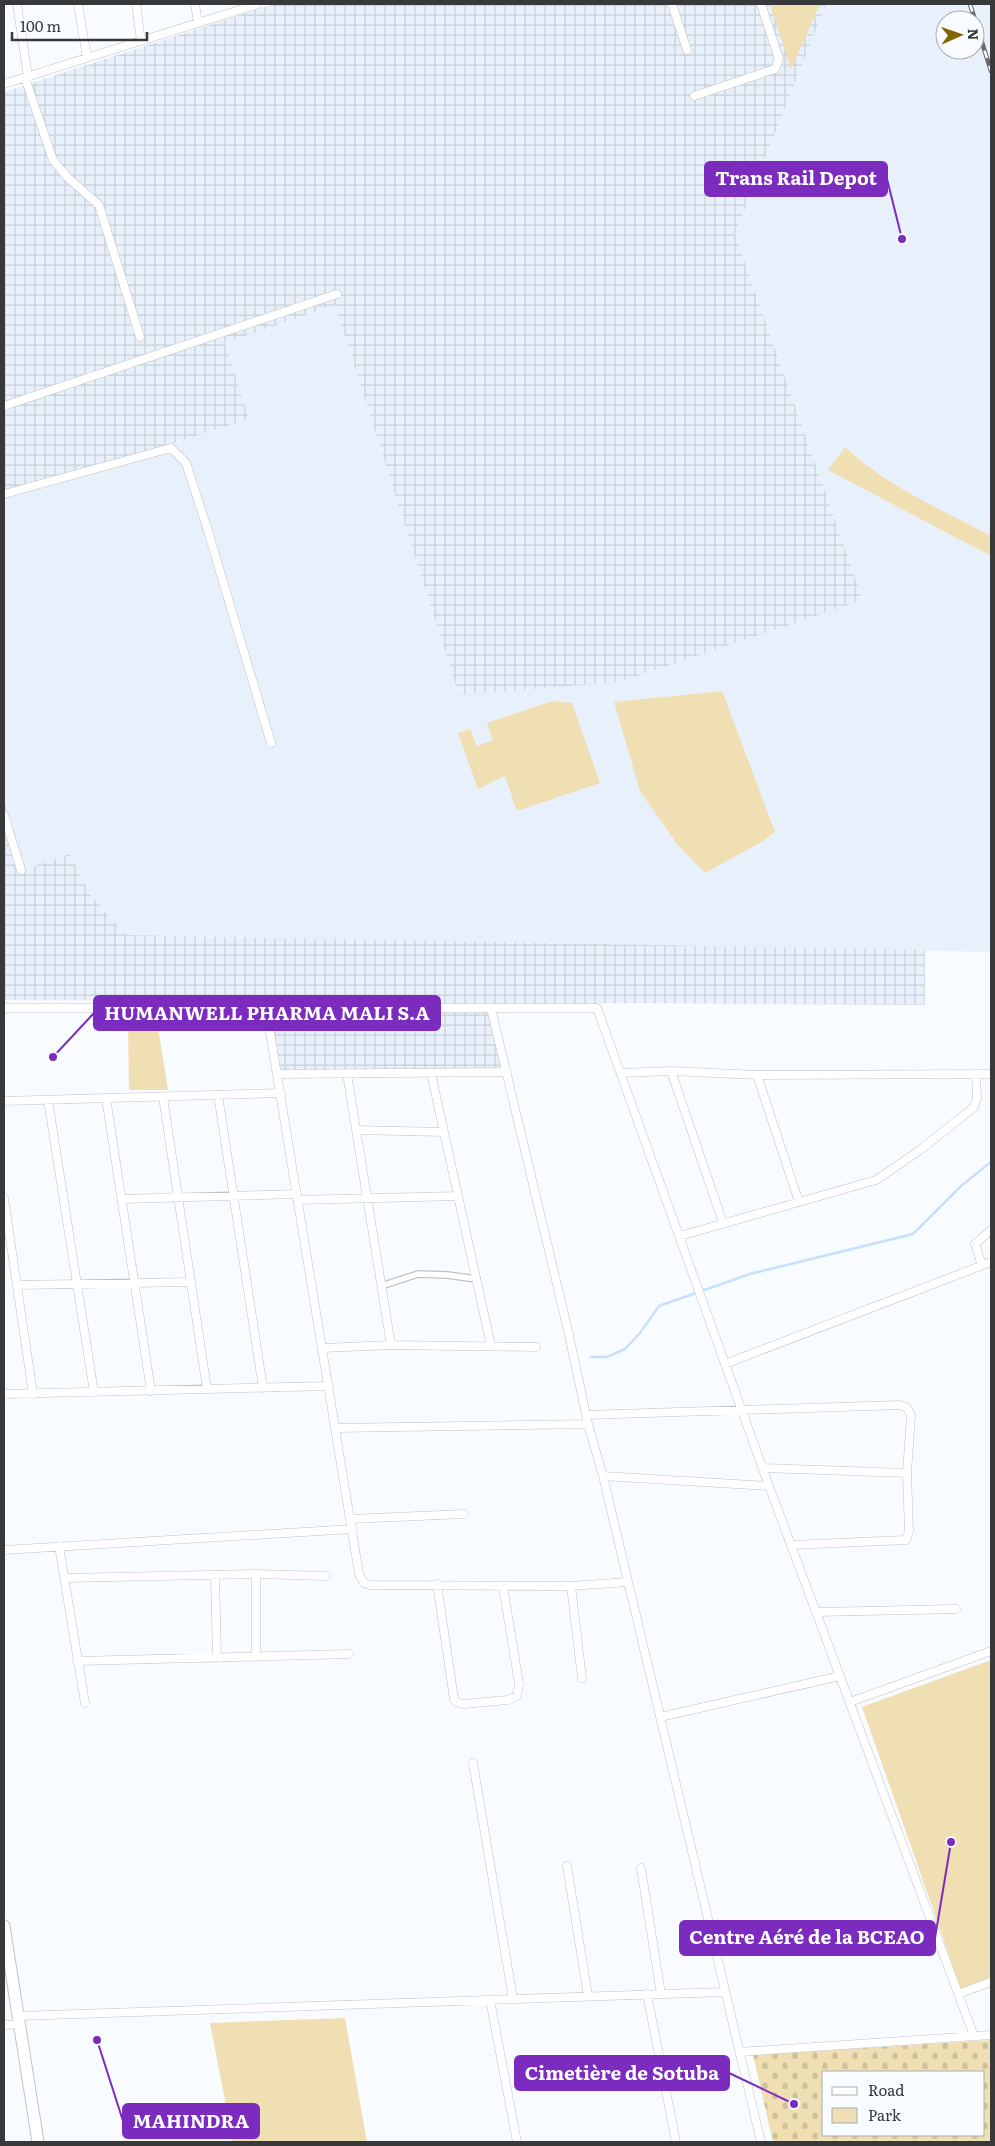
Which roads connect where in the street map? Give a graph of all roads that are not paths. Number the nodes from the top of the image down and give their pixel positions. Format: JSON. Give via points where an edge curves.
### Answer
{"nodes":[{"id":1,"x":17,"y":4,"type":"edge"},
{"id":2,"x":78,"y":4,"type":"edge"},
{"id":3,"x":136,"y":4,"type":"edge"},
{"id":4,"x":195,"y":4,"type":"edge"},
{"id":5,"x":258,"y":4,"type":"edge"},
{"id":6,"x":672,"y":4,"type":"edge"},
{"id":7,"x":761,"y":4,"type":"edge"},
{"id":8,"x":198,"y":23,"type":"junction"},
{"id":9,"x":141,"y":41,"type":"junction"},
{"id":10,"x":687,"y":50,"type":"dead end"},
{"id":11,"x":86,"y":58,"type":"junction"},
{"id":12,"x":27,"y":77,"type":"junction"},
{"id":13,"x":4,"y":84,"type":"edge"},
{"id":14,"x":694,"y":96,"type":"dead end"},
{"id":15,"x":337,"y":294,"type":"dead end"},
{"id":16,"x":140,"y":336,"type":"dead end"},
{"id":17,"x":4,"y":406,"type":"edge"},
{"id":18,"x":4,"y":494,"type":"edge"},
{"id":19,"x":271,"y":743,"type":"dead end"},
{"id":20,"x":4,"y":815,"type":"edge"},
{"id":21,"x":21,"y":870,"type":"dead end"},
{"id":22,"x":4,"y":1008,"type":"edge"},
{"id":23,"x":266,"y":1008,"type":"junction"},
{"id":24,"x":491,"y":1008,"type":"junction"},
{"id":25,"x":671,"y":1071,"type":"junction"},
{"id":26,"x":507,"y":1072,"type":"junction"},
{"id":27,"x":431,"y":1073,"type":"junction"},
{"id":28,"x":621,"y":1073,"type":"junction"},
{"id":29,"x":278,"y":1074,"type":"junction"},
{"id":30,"x":347,"y":1074,"type":"junction"},
{"id":31,"x":976,"y":1074,"type":"junction"},
{"id":32,"x":991,"y":1074,"type":"edge"},
{"id":33,"x":758,"y":1075,"type":"junction"},
{"id":34,"x":281,"y":1094,"type":"junction"},
{"id":35,"x":218,"y":1095,"type":"junction"},
{"id":36,"x":163,"y":1096,"type":"junction"},
{"id":37,"x":106,"y":1098,"type":"junction"},
{"id":38,"x":48,"y":1100,"type":"junction"},
{"id":39,"x":4,"y":1101,"type":"edge"},
{"id":40,"x":356,"y":1130,"type":"junction"},
{"id":41,"x":444,"y":1132,"type":"junction"},
{"id":42,"x":234,"y":1196,"type":"junction"},
{"id":43,"x":458,"y":1196,"type":"junction"},
{"id":44,"x":298,"y":1197,"type":"junction"},
{"id":45,"x":4,"y":1198,"type":"edge"},
{"id":46,"x":178,"y":1198,"type":"junction"},
{"id":47,"x":367,"y":1198,"type":"junction"},
{"id":48,"x":122,"y":1199,"type":"junction"},
{"id":49,"x":799,"y":1202,"type":"junction"},
{"id":50,"x":723,"y":1223,"type":"junction"},
{"id":51,"x":991,"y":1230,"type":"edge"},
{"id":52,"x":680,"y":1236,"type":"junction"},
{"id":53,"x":991,"y":1262,"type":"edge"},
{"id":54,"x":982,"y":1265,"type":"junction"},
{"id":55,"x":477,"y":1279,"type":"junction"},
{"id":56,"x":191,"y":1282,"type":"junction"},
{"id":57,"x":135,"y":1283,"type":"junction"},
{"id":58,"x":77,"y":1284,"type":"junction"},
{"id":59,"x":17,"y":1285,"type":"junction"},
{"id":60,"x":381,"y":1286,"type":"junction"},
{"id":61,"x":391,"y":1345,"type":"junction"},
{"id":62,"x":492,"y":1346,"type":"junction"},
{"id":63,"x":536,"y":1347,"type":"dead end"},
{"id":64,"x":323,"y":1348,"type":"junction"},
{"id":65,"x":724,"y":1364,"type":"junction"},
{"id":66,"x":329,"y":1386,"type":"junction"},
{"id":67,"x":263,"y":1388,"type":"junction"},
{"id":68,"x":207,"y":1389,"type":"junction"},
{"id":69,"x":152,"y":1391,"type":"junction"},
{"id":70,"x":94,"y":1392,"type":"junction"},
{"id":71,"x":4,"y":1394,"type":"edge"},
{"id":72,"x":33,"y":1394,"type":"junction"},
{"id":73,"x":742,"y":1409,"type":"junction"},
{"id":74,"x":586,"y":1415,"type":"junction"},
{"id":75,"x":588,"y":1424,"type":"junction"},
{"id":76,"x":336,"y":1428,"type":"junction"},
{"id":77,"x":763,"y":1468,"type":"junction"},
{"id":78,"x":907,"y":1473,"type":"junction"},
{"id":79,"x":603,"y":1476,"type":"junction"},
{"id":80,"x":769,"y":1486,"type":"junction"},
{"id":81,"x":464,"y":1514,"type":"dead end"},
{"id":82,"x":351,"y":1519,"type":"junction"},
{"id":83,"x":352,"y":1529,"type":"junction"},
{"id":84,"x":791,"y":1545,"type":"junction"},
{"id":85,"x":60,"y":1546,"type":"junction"},
{"id":86,"x":4,"y":1550,"type":"edge"},
{"id":87,"x":256,"y":1574,"type":"junction"},
{"id":88,"x":215,"y":1575,"type":"junction"},
{"id":89,"x":326,"y":1576,"type":"dead end"},
{"id":90,"x":65,"y":1578,"type":"junction"},
{"id":91,"x":628,"y":1582,"type":"junction"},
{"id":92,"x":437,"y":1584,"type":"junction"},
{"id":93,"x":503,"y":1586,"type":"junction"},
{"id":94,"x":571,"y":1586,"type":"junction"},
{"id":95,"x":956,"y":1609,"type":"dead end"},
{"id":96,"x":817,"y":1612,"type":"junction"},
{"id":97,"x":991,"y":1651,"type":"edge"},
{"id":98,"x":349,"y":1654,"type":"dead end"},
{"id":99,"x":256,"y":1657,"type":"junction"},
{"id":100,"x":217,"y":1658,"type":"junction"},
{"id":101,"x":77,"y":1661,"type":"junction"},
{"id":102,"x":840,"y":1676,"type":"junction"},
{"id":103,"x":582,"y":1678,"type":"dead end"},
{"id":104,"x":850,"y":1702,"type":"junction"},
{"id":105,"x":85,"y":1703,"type":"dead end"},
{"id":106,"x":660,"y":1717,"type":"junction"},
{"id":107,"x":474,"y":1763,"type":"dead end"},
{"id":108,"x":567,"y":1866,"type":"dead end"},
{"id":109,"x":641,"y":1868,"type":"dead end"},
{"id":110,"x":4,"y":1926,"type":"edge"},
{"id":111,"x":991,"y":1982,"type":"edge"},
{"id":112,"x":725,"y":1992,"type":"junction"},
{"id":113,"x":647,"y":1994,"type":"junction"},
{"id":114,"x":661,"y":1994,"type":"junction"},
{"id":115,"x":958,"y":1994,"type":"junction"},
{"id":116,"x":588,"y":1996,"type":"junction"},
{"id":117,"x":513,"y":1999,"type":"junction"},
{"id":118,"x":490,"y":2000,"type":"junction"},
{"id":119,"x":19,"y":2020,"type":"junction"},
{"id":120,"x":4,"y":2025,"type":"edge"},
{"id":121,"x":991,"y":2035,"type":"edge"},
{"id":122,"x":974,"y":2036,"type":"junction"},
{"id":123,"x":740,"y":2052,"type":"junction"},
{"id":124,"x":38,"y":2142,"type":"edge"},
{"id":125,"x":517,"y":2142,"type":"edge"},
{"id":126,"x":676,"y":2142,"type":"edge"},
{"id":127,"x":761,"y":2142,"type":"edge"}],
"edges":[{"from":1,"to":12,"type":"street"},
{"from":2,"to":11,"type":"street"},
{"from":3,"to":9,"type":"street"},
{"from":4,"to":8,"type":"street"},
{"from":5,"to":8,"type":"street"},
{"from":6,"to":10,"type":"street"},
{"from":7,"to":14,"type":"street","via":[[779,59],[775,69]]},
{"from":8,"to":9,"type":"street"},
{"from":9,"to":11,"type":"street"},
{"from":11,"to":12,"type":"street"},
{"from":12,"to":13,"type":"street"},
{"from":12,"to":16,"type":"street","via":[[53,160],[98,205]]},
{"from":15,"to":17,"type":"street"},
{"from":18,"to":19,"type":"street","via":[[171,448],[186,463],[189,471]]},
{"from":20,"to":21,"type":"street"},
{"from":22,"to":23,"type":"street"},
{"from":23,"to":24,"type":"street"},
{"from":23,"to":29,"type":"street"},
{"from":24,"to":26,"type":"street"},
{"from":24,"to":28,"type":"street","via":[[597,1008]]},
{"from":25,"to":28,"type":"street"},
{"from":25,"to":33,"type":"street"},
{"from":25,"to":50,"type":"street"},
{"from":26,"to":27,"type":"street"},
{"from":26,"to":74,"type":"street"},
{"from":27,"to":30,"type":"street"},
{"from":27,"to":41,"type":"street"},
{"from":28,"to":52,"type":"street"},
{"from":29,"to":30,"type":"street"},
{"from":29,"to":34,"type":"street"},
{"from":30,"to":40,"type":"street"},
{"from":31,"to":32,"type":"street"},
{"from":31,"to":33,"type":"street"},
{"from":31,"to":49,"type":"street","via":[[974,1107],[920,1150],[876,1180]]},
{"from":33,"to":49,"type":"street"},
{"from":34,"to":35,"type":"street"},
{"from":34,"to":44,"type":"street"},
{"from":35,"to":36,"type":"street"},
{"from":35,"to":42,"type":"street"},
{"from":36,"to":37,"type":"street"},
{"from":36,"to":46,"type":"street"},
{"from":37,"to":38,"type":"street"},
{"from":37,"to":48,"type":"street"},
{"from":38,"to":39,"type":"street"},
{"from":38,"to":58,"type":"street"},
{"from":40,"to":41,"type":"street"},
{"from":40,"to":47,"type":"street"},
{"from":41,"to":43,"type":"street"},
{"from":42,"to":44,"type":"street"},
{"from":42,"to":46,"type":"street"},
{"from":42,"to":67,"type":"street"},
{"from":43,"to":47,"type":"street"},
{"from":43,"to":55,"type":"street"},
{"from":44,"to":47,"type":"street"},
{"from":44,"to":64,"type":"street"},
{"from":45,"to":59,"type":"street"},
{"from":46,"to":48,"type":"street"},
{"from":46,"to":56,"type":"street"},
{"from":47,"to":60,"type":"street"},
{"from":48,"to":57,"type":"street"},
{"from":49,"to":50,"type":"street"},
{"from":50,"to":52,"type":"street"},
{"from":51,"to":54,"type":"street","via":[[975,1244]]},
{"from":52,"to":65,"type":"street"},
{"from":53,"to":54,"type":"street"},
{"from":54,"to":65,"type":"street"},
{"from":55,"to":60,"type":"street","via":[[418,1274]]},
{"from":55,"to":62,"type":"street"},
{"from":56,"to":57,"type":"street"},
{"from":56,"to":68,"type":"street"},
{"from":57,"to":58,"type":"street"},
{"from":57,"to":69,"type":"street"},
{"from":58,"to":59,"type":"street"},
{"from":58,"to":70,"type":"street"},
{"from":59,"to":72,"type":"street"},
{"from":60,"to":61,"type":"street"},
{"from":61,"to":62,"type":"street"},
{"from":61,"to":64,"type":"street"},
{"from":62,"to":63,"type":"street"},
{"from":64,"to":66,"type":"street"},
{"from":65,"to":73,"type":"street"},
{"from":66,"to":67,"type":"street"},
{"from":66,"to":76,"type":"street"},
{"from":67,"to":68,"type":"street"},
{"from":68,"to":69,"type":"street"},
{"from":69,"to":70,"type":"street"},
{"from":70,"to":72,"type":"street"},
{"from":71,"to":72,"type":"street"},
{"from":73,"to":74,"type":"street"},
{"from":73,"to":77,"type":"street"},
{"from":73,"to":78,"type":"street","via":[[900,1405],[911,1415]]},
{"from":74,"to":75,"type":"street"},
{"from":75,"to":76,"type":"street"},
{"from":75,"to":79,"type":"street"},
{"from":76,"to":82,"type":"street"},
{"from":77,"to":78,"type":"street"},
{"from":77,"to":80,"type":"street"},
{"from":78,"to":84,"type":"street","via":[[909,1532],[906,1540]]},
{"from":79,"to":80,"type":"street"},
{"from":79,"to":91,"type":"street"},
{"from":80,"to":84,"type":"street"},
{"from":81,"to":82,"type":"street"},
{"from":82,"to":83,"type":"street"},
{"from":83,"to":85,"type":"street"},
{"from":83,"to":92,"type":"street","via":[[359,1574],[364,1583]]},
{"from":84,"to":96,"type":"street"},
{"from":85,"to":86,"type":"street"},
{"from":85,"to":90,"type":"street"},
{"from":87,"to":88,"type":"street"},
{"from":87,"to":89,"type":"street"},
{"from":87,"to":99,"type":"street"},
{"from":88,"to":90,"type":"street"},
{"from":88,"to":100,"type":"street"},
{"from":90,"to":101,"type":"street"},
{"from":91,"to":94,"type":"street"},
{"from":91,"to":106,"type":"street"},
{"from":92,"to":93,"type":"street"},
{"from":92,"to":93,"type":"street","via":[[454,1699],[463,1704],[508,1700],[517,1696],[519,1684]]},
{"from":93,"to":94,"type":"street"},
{"from":94,"to":103,"type":"street"},
{"from":95,"to":96,"type":"street"},
{"from":96,"to":102,"type":"street"},
{"from":97,"to":104,"type":"street"},
{"from":98,"to":99,"type":"street"},
{"from":99,"to":100,"type":"street"},
{"from":100,"to":101,"type":"street"},
{"from":101,"to":105,"type":"street"},
{"from":102,"to":104,"type":"street"},
{"from":102,"to":106,"type":"street"},
{"from":104,"to":115,"type":"street"},
{"from":106,"to":112,"type":"street"},
{"from":107,"to":117,"type":"street"},
{"from":108,"to":116,"type":"street"},
{"from":109,"to":114,"type":"street"},
{"from":110,"to":119,"type":"main road"},
{"from":111,"to":115,"type":"street"},
{"from":112,"to":114,"type":"street"},
{"from":112,"to":123,"type":"street"},
{"from":113,"to":114,"type":"street"},
{"from":113,"to":116,"type":"street"},
{"from":113,"to":126,"type":"street"},
{"from":115,"to":122,"type":"street"},
{"from":116,"to":117,"type":"street"},
{"from":117,"to":118,"type":"street"},
{"from":118,"to":119,"type":"street"},
{"from":118,"to":125,"type":"street"},
{"from":119,"to":120,"type":"street"},
{"from":119,"to":124,"type":"main road"},
{"from":121,"to":122,"type":"street"},
{"from":122,"to":123,"type":"street"},
{"from":123,"to":127,"type":"street"}]}
